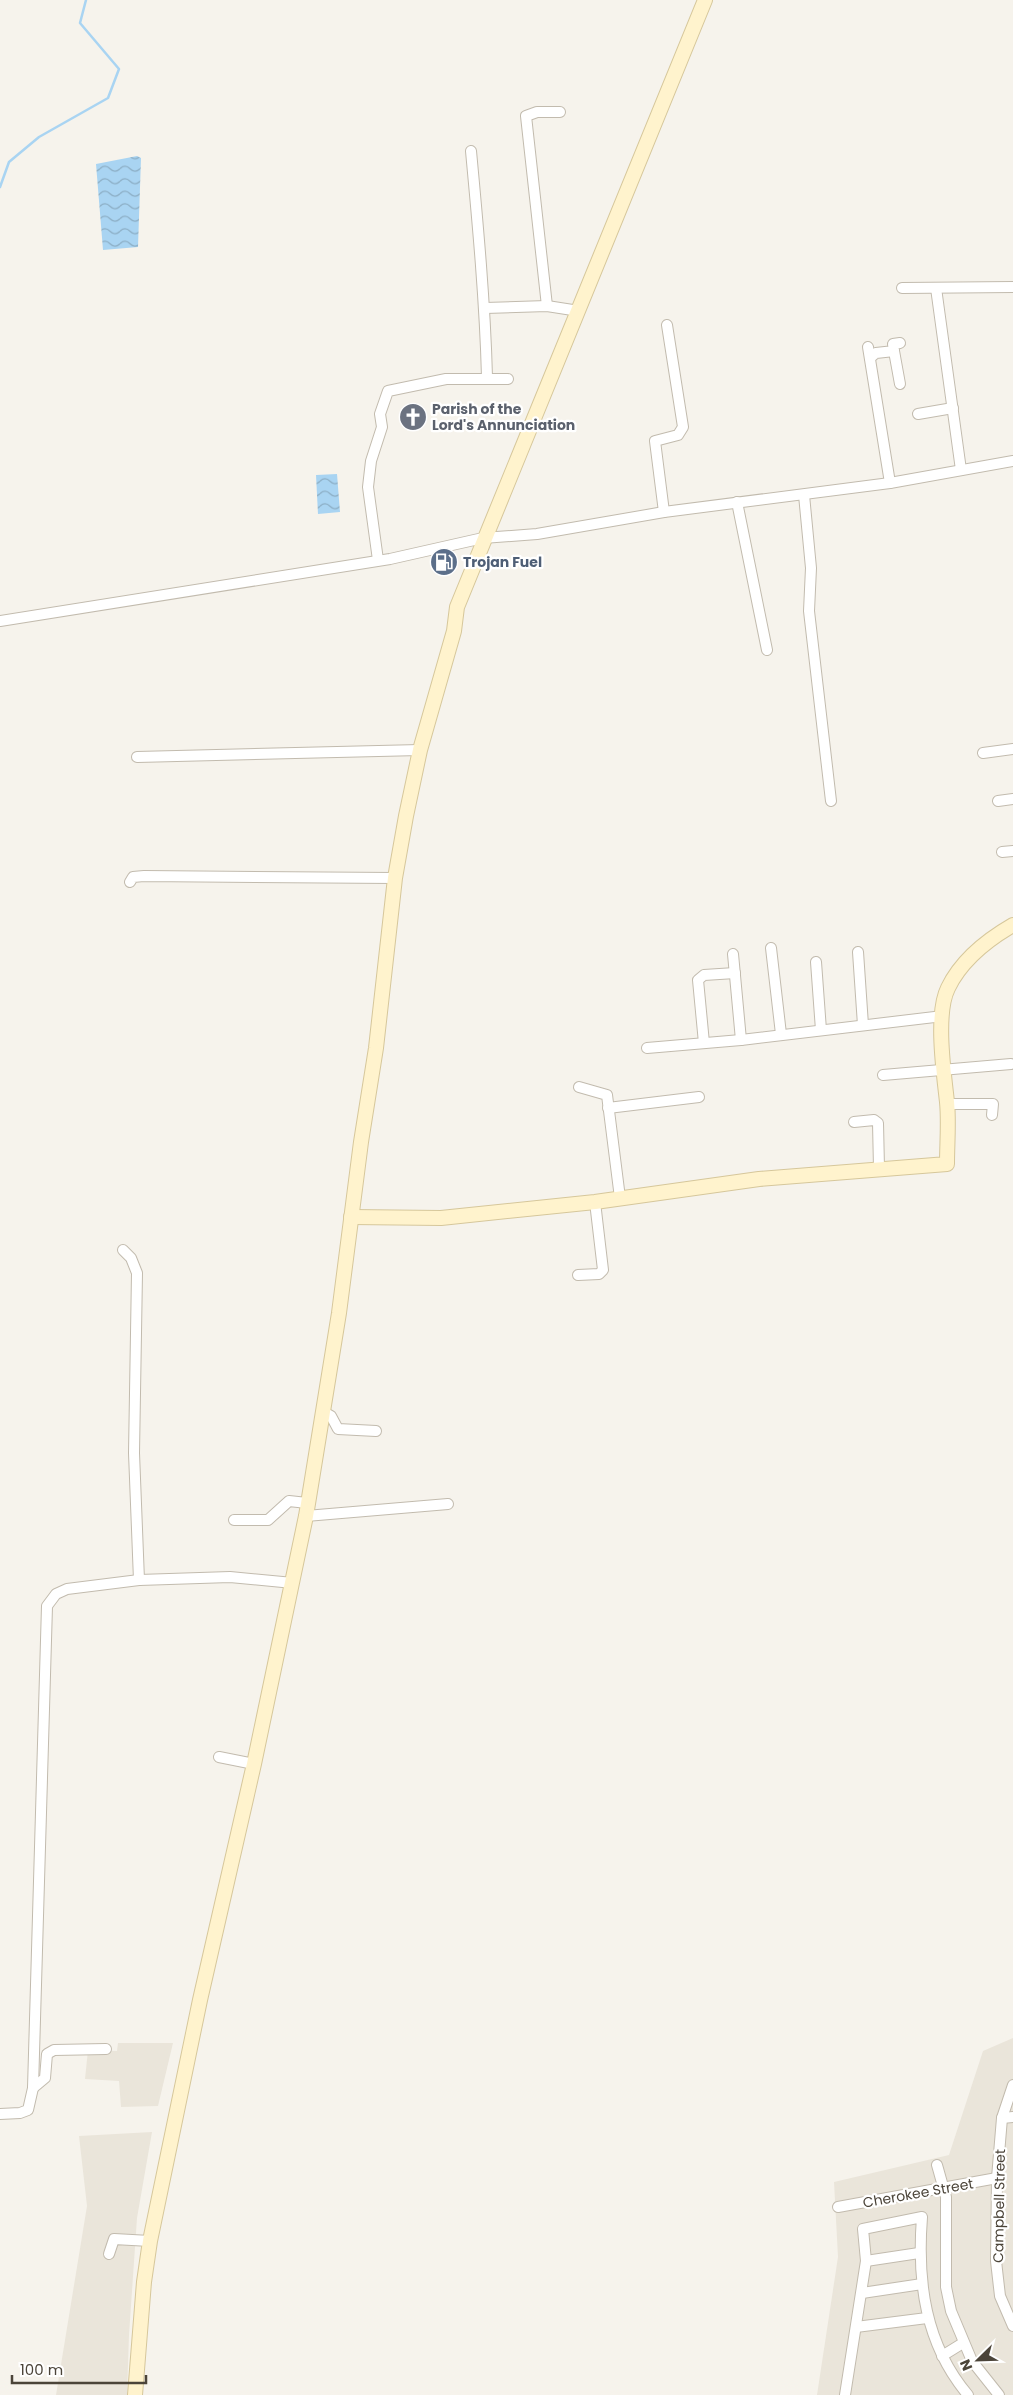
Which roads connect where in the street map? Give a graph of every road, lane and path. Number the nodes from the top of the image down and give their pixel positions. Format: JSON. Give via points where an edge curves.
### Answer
{"nodes":[{"id":1,"x":705,"y":0,"type":"edge"},
{"id":2,"x":560,"y":112,"type":"dead end"},
{"id":3,"x":471,"y":151,"type":"dead end"},
{"id":4,"x":1013,"y":287,"type":"edge"},
{"id":5,"x":902,"y":288,"type":"dead end"},
{"id":6,"x":936,"y":288,"type":"junction"},
{"id":7,"x":547,"y":306,"type":"junction"},
{"id":8,"x":485,"y":308,"type":"junction"},
{"id":9,"x":579,"y":312,"type":"junction"},
{"id":10,"x":667,"y":325,"type":"dead end"},
{"id":11,"x":487,"y":377,"type":"junction"},
{"id":12,"x":508,"y":379,"type":"dead end"},
{"id":13,"x":900,"y":384,"type":"dead end"},
{"id":14,"x":953,"y":408,"type":"junction"},
{"id":15,"x":918,"y":414,"type":"dead end"},
{"id":16,"x":1013,"y":461,"type":"edge"},
{"id":17,"x":961,"y":470,"type":"junction"},
{"id":18,"x":890,"y":483,"type":"junction"},
{"id":19,"x":804,"y":495,"type":"junction"},
{"id":20,"x":738,"y":502,"type":"junction"},
{"id":21,"x":664,"y":512,"type":"junction"},
{"id":22,"x":483,"y":538,"type":"junction"},
{"id":23,"x":378,"y":560,"type":"junction"},
{"id":24,"x":0,"y":621,"type":"edge"},
{"id":25,"x":767,"y":650,"type":"dead end"},
{"id":26,"x":1013,"y":749,"type":"edge"},
{"id":27,"x":420,"y":750,"type":"junction"},
{"id":28,"x":983,"y":753,"type":"dead end"},
{"id":29,"x":137,"y":757,"type":"dead end"},
{"id":30,"x":1013,"y":799,"type":"edge"},
{"id":31,"x":831,"y":801,"type":"dead end"},
{"id":32,"x":998,"y":801,"type":"dead end"},
{"id":33,"x":1013,"y":851,"type":"edge"},
{"id":34,"x":1002,"y":852,"type":"dead end"},
{"id":35,"x":395,"y":878,"type":"junction"},
{"id":36,"x":130,"y":882,"type":"dead end"},
{"id":37,"x":1013,"y":925,"type":"edge"},
{"id":38,"x":771,"y":948,"type":"dead end"},
{"id":39,"x":858,"y":952,"type":"dead end"},
{"id":40,"x":733,"y":954,"type":"dead end"},
{"id":41,"x":816,"y":962,"type":"dead end"},
{"id":42,"x":735,"y":973,"type":"junction"},
{"id":43,"x":943,"y":1016,"type":"junction"},
{"id":44,"x":863,"y":1025,"type":"junction"},
{"id":45,"x":821,"y":1030,"type":"junction"},
{"id":46,"x":781,"y":1034,"type":"junction"},
{"id":47,"x":741,"y":1040,"type":"junction"},
{"id":48,"x":704,"y":1043,"type":"junction"},
{"id":49,"x":647,"y":1048,"type":"dead end"},
{"id":50,"x":1011,"y":1064,"type":"dead end"},
{"id":51,"x":942,"y":1070,"type":"junction"},
{"id":52,"x":883,"y":1075,"type":"dead end"},
{"id":53,"x":579,"y":1087,"type":"dead end"},
{"id":54,"x":699,"y":1097,"type":"dead end"},
{"id":55,"x":947,"y":1104,"type":"junction"},
{"id":56,"x":608,"y":1108,"type":"junction"},
{"id":57,"x":992,"y":1115,"type":"dead end"},
{"id":58,"x":854,"y":1122,"type":"dead end"},
{"id":59,"x":879,"y":1168,"type":"junction"},
{"id":60,"x":620,"y":1198,"type":"junction"},
{"id":61,"x":595,"y":1202,"type":"junction"},
{"id":62,"x":351,"y":1216,"type":"junction"},
{"id":63,"x":122,"y":1250,"type":"dead end"},
{"id":64,"x":578,"y":1275,"type":"dead end"},
{"id":65,"x":322,"y":1411,"type":"junction"},
{"id":66,"x":376,"y":1431,"type":"dead end"},
{"id":67,"x":448,"y":1504,"type":"dead end"},
{"id":68,"x":307,"y":1510,"type":"junction"},
{"id":69,"x":234,"y":1520,"type":"dead end"},
{"id":70,"x":138,"y":1580,"type":"junction"},
{"id":71,"x":293,"y":1583,"type":"junction"},
{"id":72,"x":219,"y":1757,"type":"dead end"},
{"id":73,"x":254,"y":1764,"type":"junction"},
{"id":74,"x":106,"y":2049,"type":"dead end"},
{"id":75,"x":1013,"y":2085,"type":"edge"},
{"id":76,"x":33,"y":2088,"type":"junction"},
{"id":77,"x":0,"y":2114,"type":"edge"},
{"id":78,"x":1013,"y":2117,"type":"edge"},
{"id":79,"x":1002,"y":2118,"type":"junction"},
{"id":80,"x":937,"y":2165,"type":"dead end"},
{"id":81,"x":998,"y":2178,"type":"junction"},
{"id":82,"x":944,"y":2189,"type":"junction"},
{"id":83,"x":838,"y":2207,"type":"dead end"},
{"id":84,"x":150,"y":2241,"type":"junction"},
{"id":85,"x":919,"y":2253,"type":"junction"},
{"id":86,"x":109,"y":2254,"type":"dead end"},
{"id":87,"x":866,"y":2261,"type":"junction"},
{"id":88,"x":922,"y":2284,"type":"junction"},
{"id":89,"x":862,"y":2293,"type":"junction"},
{"id":90,"x":927,"y":2318,"type":"junction"},
{"id":91,"x":1013,"y":2326,"type":"edge"},
{"id":92,"x":856,"y":2327,"type":"junction"},
{"id":93,"x":963,"y":2343,"type":"junction"},
{"id":94,"x":942,"y":2356,"type":"junction"},
{"id":95,"x":136,"y":2395,"type":"edge"},
{"id":96,"x":845,"y":2395,"type":"edge"},
{"id":97,"x":967,"y":2395,"type":"edge"},
{"id":98,"x":999,"y":2395,"type":"edge"}],
"edges":[{"from":1,"to":9,"type":"main road"},
{"from":2,"to":7,"type":"street","via":[[537,112],[526,116]]},
{"from":3,"to":8,"type":"street"},
{"from":4,"to":6,"type":"street"},
{"from":5,"to":6,"type":"street"},
{"from":6,"to":14,"type":"street"},
{"from":7,"to":8,"type":"street"},
{"from":7,"to":9,"type":"street"},
{"from":8,"to":11,"type":"street"},
{"from":9,"to":22,"type":"main road"},
{"from":10,"to":21,"type":"street","via":[[683,427],[678,435],[655,441]]},
{"from":11,"to":12,"type":"street"},
{"from":11,"to":23,"type":"street","via":[[446,379],[388,391],[380,414],[382,427],[371,461],[368,487]]},
{"from":13,"to":18,"type":"street","via":[[897,347],[869,352]]},
{"from":14,"to":15,"type":"street"},
{"from":14,"to":17,"type":"street"},
{"from":16,"to":17,"type":"street"},
{"from":17,"to":18,"type":"street"},
{"from":18,"to":19,"type":"street"},
{"from":19,"to":20,"type":"street"},
{"from":19,"to":31,"type":"street","via":[[812,568],[809,611]]},
{"from":20,"to":21,"type":"street"},
{"from":20,"to":25,"type":"street"},
{"from":21,"to":22,"type":"street","via":[[537,534]]},
{"from":22,"to":23,"type":"street"},
{"from":22,"to":27,"type":"main road","via":[[457,607],[454,631]]},
{"from":23,"to":24,"type":"street"},
{"from":26,"to":28,"type":"street"},
{"from":27,"to":29,"type":"street"},
{"from":27,"to":35,"type":"main road"},
{"from":30,"to":32,"type":"street"},
{"from":33,"to":34,"type":"street"},
{"from":35,"to":36,"type":"street","via":[[144,876]]},
{"from":35,"to":62,"type":"main road","via":[[376,1048]]},
{"from":37,"to":43,"type":"main road","via":[[959,968],[946,990]]},
{"from":38,"to":46,"type":"street"},
{"from":39,"to":44,"type":"street"},
{"from":40,"to":42,"type":"street"},
{"from":41,"to":45,"type":"street"},
{"from":42,"to":47,"type":"street"},
{"from":42,"to":48,"type":"street","via":[[704,975],[698,980]]},
{"from":43,"to":44,"type":"street"},
{"from":43,"to":51,"type":"main road"},
{"from":44,"to":45,"type":"street"},
{"from":45,"to":46,"type":"street"},
{"from":46,"to":47,"type":"street"},
{"from":47,"to":48,"type":"street"},
{"from":48,"to":49,"type":"street"},
{"from":50,"to":51,"type":"street"},
{"from":51,"to":52,"type":"street"},
{"from":51,"to":55,"type":"main road"},
{"from":53,"to":56,"type":"street","via":[[607,1095]]},
{"from":54,"to":56,"type":"street"},
{"from":55,"to":57,"type":"street","via":[[993,1104]]},
{"from":55,"to":59,"type":"main road","via":[[947,1164]]},
{"from":56,"to":60,"type":"street"},
{"from":58,"to":59,"type":"street","via":[[874,1120],[878,1123]]},
{"from":59,"to":60,"type":"main road"},
{"from":60,"to":61,"type":"main road"},
{"from":61,"to":62,"type":"main road","via":[[441,1218]]},
{"from":61,"to":64,"type":"street","via":[[603,1270],[599,1274]]},
{"from":62,"to":65,"type":"main road"},
{"from":63,"to":70,"type":"street","via":[[131,1258],[136,1273],[134,1453]]},
{"from":65,"to":66,"type":"street","via":[[331,1416],[338,1429]]},
{"from":65,"to":68,"type":"main road"},
{"from":67,"to":68,"type":"street"},
{"from":68,"to":69,"type":"street","via":[[289,1501],[268,1520]]},
{"from":68,"to":71,"type":"main road"},
{"from":70,"to":71,"type":"street","via":[[230,1577]]},
{"from":70,"to":76,"type":"street","via":[[67,1590],[56,1594],[47,1606]]},
{"from":71,"to":73,"type":"main road"},
{"from":72,"to":73,"type":"street"},
{"from":73,"to":84,"type":"main road"},
{"from":74,"to":76,"type":"street","via":[[54,2050],[47,2054],[45,2078]]},
{"from":75,"to":79,"type":"street","name":"Campbell Street"},
{"from":76,"to":77,"type":"street","via":[[28,2110]]},
{"from":78,"to":79,"type":"street"},
{"from":79,"to":81,"type":"street","name":"Campbell Street"},
{"from":80,"to":82,"type":"street"},
{"from":81,"to":82,"type":"street","name":"Cherokee Street"},
{"from":81,"to":91,"type":"street","name":"Campbell Street","via":[[996,2260],[1000,2296]]},
{"from":82,"to":83,"type":"street","name":"Cherokee Street"},
{"from":82,"to":93,"type":"street","via":[[946,2287]]},
{"from":84,"to":86,"type":"street","via":[[114,2239]]},
{"from":84,"to":95,"type":"main road"},
{"from":85,"to":87,"type":"street"},
{"from":85,"to":87,"type":"street","via":[[922,2217],[863,2229]]},
{"from":85,"to":88,"type":"street"},
{"from":87,"to":89,"type":"street"},
{"from":88,"to":89,"type":"street"},
{"from":88,"to":90,"type":"street"},
{"from":89,"to":92,"type":"street"},
{"from":90,"to":92,"type":"street"},
{"from":90,"to":94,"type":"street"},
{"from":92,"to":96,"type":"street"},
{"from":93,"to":94,"type":"street"},
{"from":93,"to":98,"type":"street","via":[[972,2361]]},
{"from":94,"to":97,"type":"street"}]}
